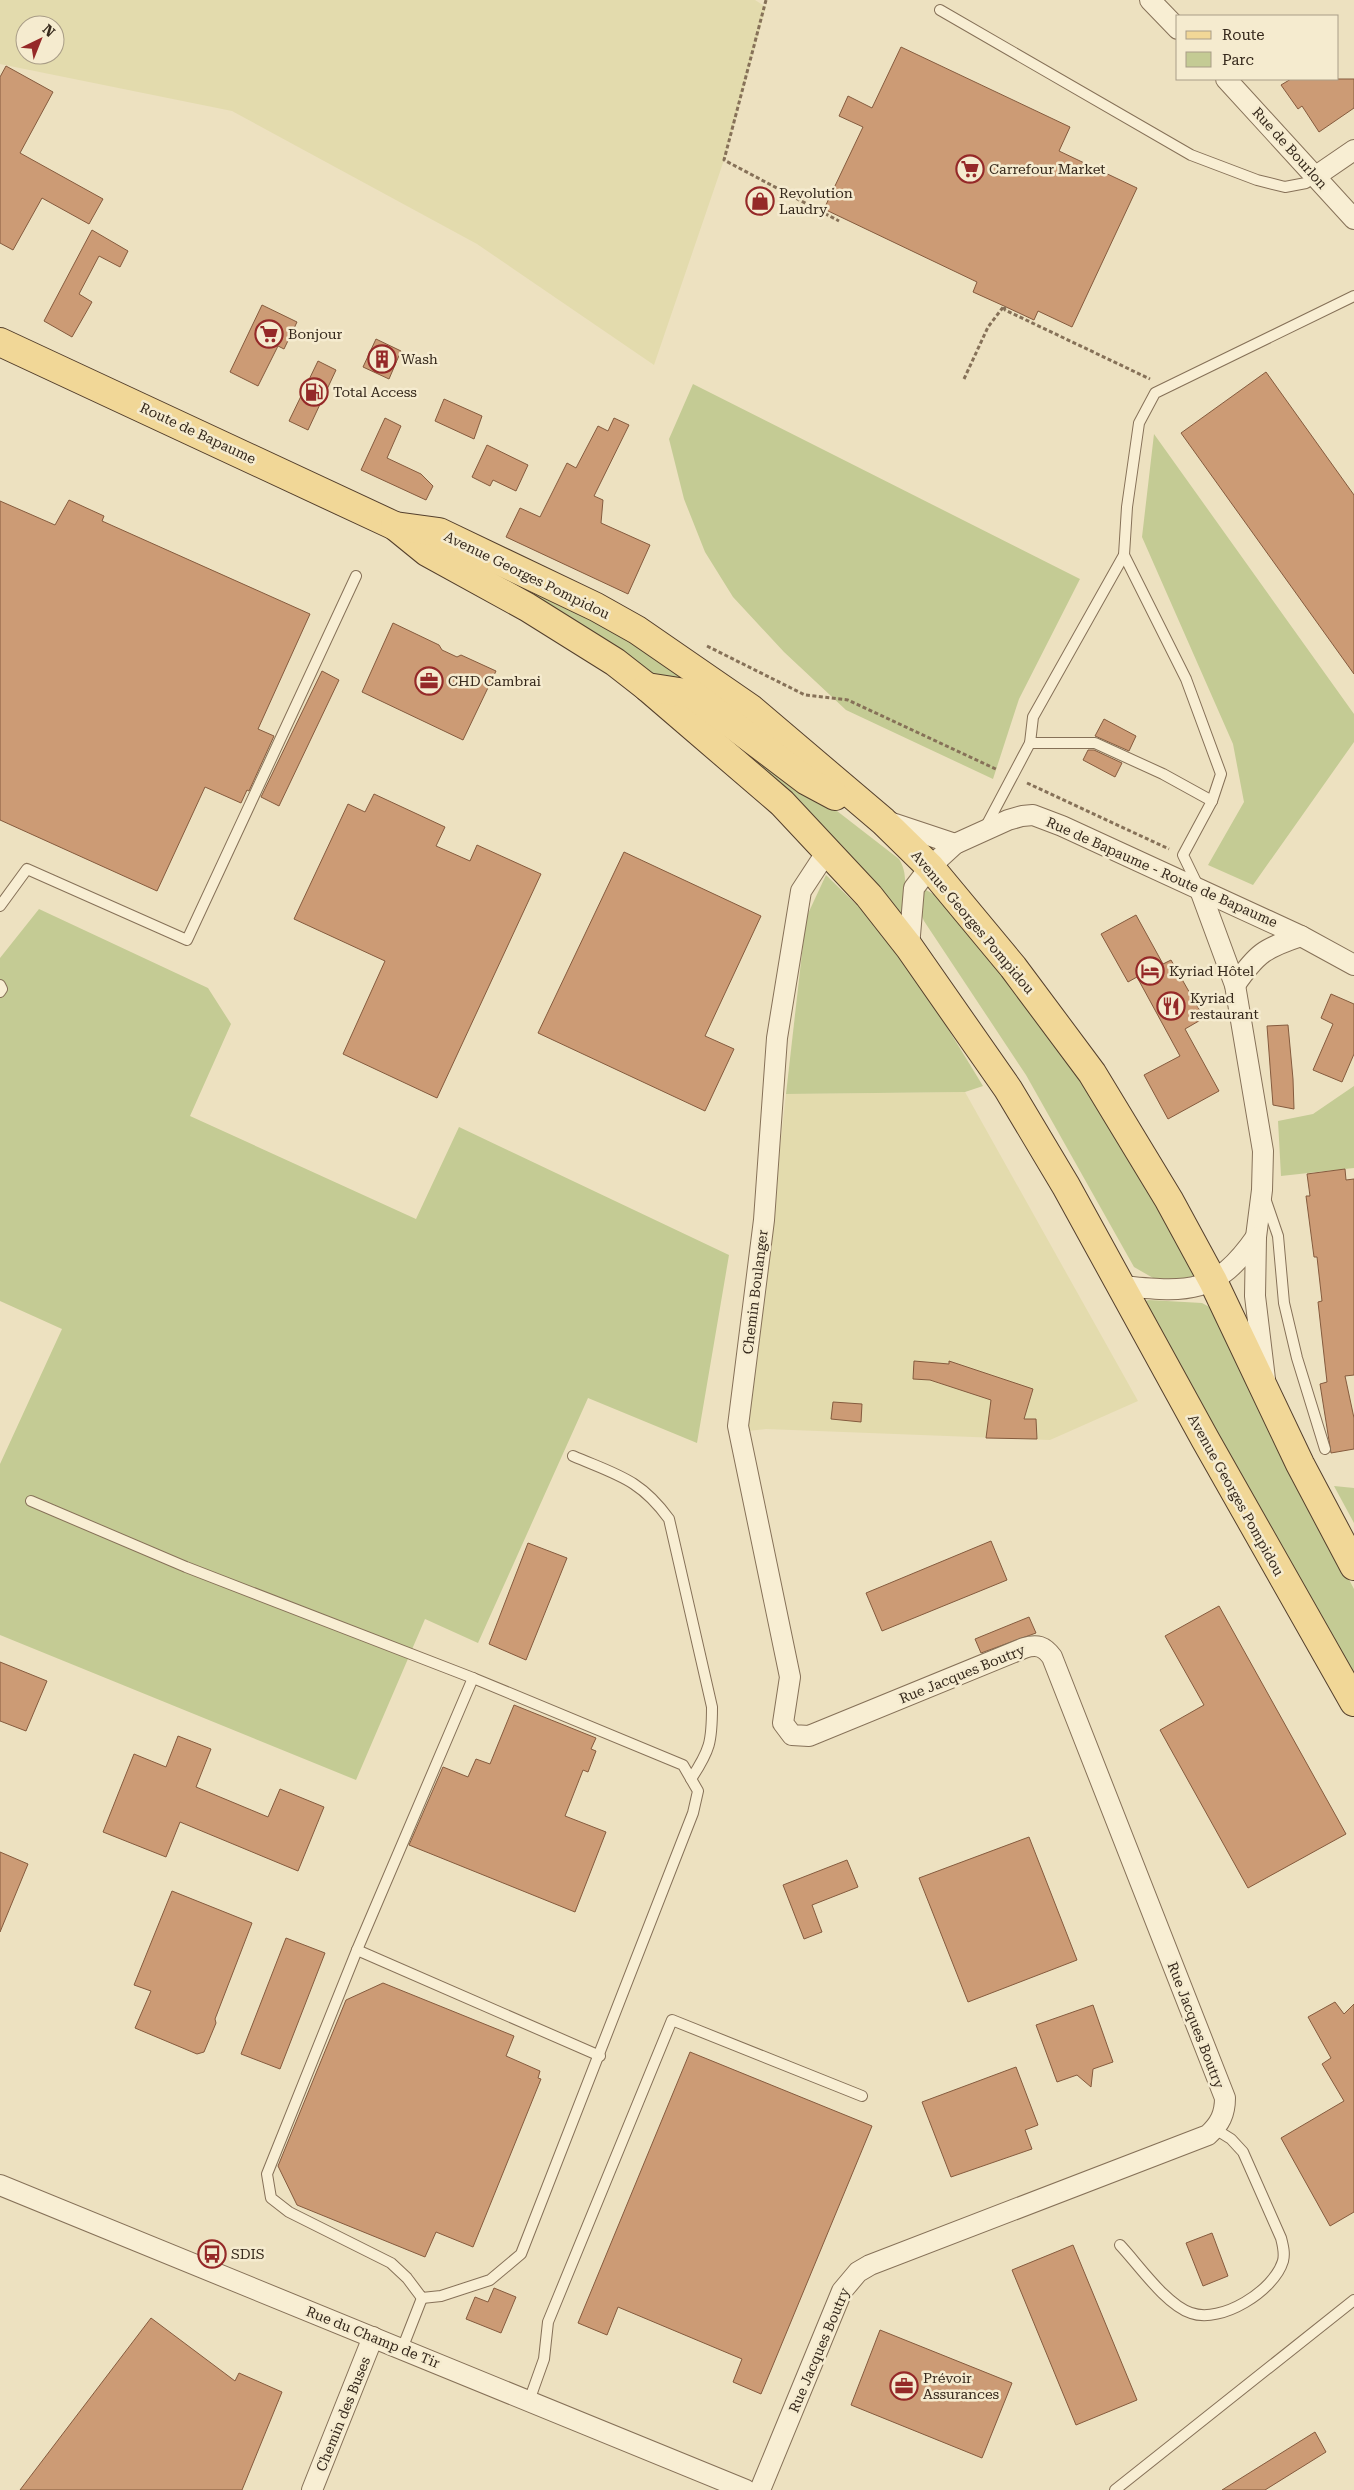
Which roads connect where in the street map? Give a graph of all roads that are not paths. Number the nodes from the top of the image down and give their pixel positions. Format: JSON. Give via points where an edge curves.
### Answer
{"nodes":[{"id":1,"x":1160,"y":3,"type":"edge"},
{"id":2,"x":940,"y":10,"type":"dead end"},
{"id":3,"x":1176,"y":26,"type":"edge"},
{"id":4,"x":1227,"y":80,"type":"edge"},
{"id":5,"x":1354,"y":150,"type":"edge"},
{"id":6,"x":1316,"y":176,"type":"junction"},
{"id":7,"x":1354,"y":219,"type":"edge"},
{"id":8,"x":1354,"y":296,"type":"edge"},
{"id":9,"x":0,"y":342,"type":"edge"},
{"id":10,"x":395,"y":526,"type":"junction"},
{"id":11,"x":1124,"y":555,"type":"junction"},
{"id":12,"x":356,"y":576,"type":"dead end"},
{"id":13,"x":647,"y":687,"type":"junction"},
{"id":14,"x":1030,"y":742,"type":"junction"},
{"id":15,"x":1212,"y":801,"type":"junction"},
{"id":16,"x":883,"y":820,"type":"junction"},
{"id":17,"x":984,"y":830,"type":"junction"},
{"id":18,"x":955,"y":844,"type":"junction"},
{"id":19,"x":831,"y":853,"type":"junction"},
{"id":20,"x":930,"y":867,"type":"junction"},
{"id":21,"x":1200,"y":890,"type":"junction"},
{"id":22,"x":0,"y":906,"type":"edge"},
{"id":23,"x":1301,"y":936,"type":"junction"},
{"id":24,"x":908,"y":946,"type":"junction"},
{"id":25,"x":1354,"y":965,"type":"edge"},
{"id":26,"x":0,"y":985,"type":"edge"},
{"id":27,"x":1236,"y":985,"type":"junction"},
{"id":28,"x":0,"y":992,"type":"edge"},
{"id":29,"x":1262,"y":1190,"type":"junction"},
{"id":30,"x":1256,"y":1237,"type":"junction"},
{"id":31,"x":1213,"y":1281,"type":"junction"},
{"id":32,"x":1121,"y":1286,"type":"junction"},
{"id":33,"x":1266,"y":1388,"type":"junction"},
{"id":34,"x":1325,"y":1449,"type":"dead end"},
{"id":35,"x":573,"y":1456,"type":"dead end"},
{"id":36,"x":31,"y":1501,"type":"dead end"},
{"id":37,"x":1354,"y":1566,"type":"edge"},
{"id":38,"x":473,"y":1678,"type":"junction"},
{"id":39,"x":1354,"y":1702,"type":"edge"},
{"id":40,"x":792,"y":1735,"type":"joint"},
{"id":41,"x":691,"y":1779,"type":"junction"},
{"id":42,"x":357,"y":1950,"type":"junction"},
{"id":43,"x":600,"y":2056,"type":"junction"},
{"id":44,"x":862,"y":2096,"type":"dead end"},
{"id":45,"x":1215,"y":2129,"type":"junction"},
{"id":46,"x":0,"y":2185,"type":"edge"},
{"id":47,"x":1120,"y":2245,"type":"dead end"},
{"id":48,"x":422,"y":2298,"type":"junction"},
{"id":49,"x":1354,"y":2300,"type":"edge"},
{"id":50,"x":373,"y":2337,"type":"junction"},
{"id":51,"x":402,"y":2349,"type":"junction"},
{"id":52,"x":528,"y":2401,"type":"junction"},
{"id":53,"x":312,"y":2490,"type":"edge"},
{"id":54,"x":746,"y":2490,"type":"edge"},
{"id":55,"x":760,"y":2490,"type":"edge"},
{"id":56,"x":1115,"y":2490,"type":"edge"}],
"edges":[{"from":1,"to":3,"type":"street"},
{"from":2,"to":6,"type":"lane","via":[[1191,155],[1285,187],[1306,183]]},
{"from":4,"to":6,"type":"street","name":"Rue de Bourlon"},
{"from":5,"to":6,"type":"street"},
{"from":6,"to":7,"type":"street","name":"Rue de Bourlon"},
{"from":8,"to":11,"type":"lane","via":[[1155,393],[1139,423]]},
{"from":9,"to":10,"type":"main road","name":"Route de Bapaume"},
{"from":10,"to":13,"type":"main road","name":"Avenue Georges Pompidou","via":[[427,552],[527,607],[615,662]]},
{"from":10,"to":16,"type":"main road","name":"Avenue Georges Pompidou","via":[[439,532],[637,630],[750,708]]},
{"from":11,"to":14,"type":"lane","via":[[1033,717]]},
{"from":11,"to":15,"type":"lane","via":[[1186,679],[1222,774]]},
{"from":12,"to":22,"type":"lane","via":[[187,940],[27,869]]},
{"from":13,"to":16,"type":"main road","via":[[692,694],[807,781]]},
{"from":13,"to":19,"type":"main road","name":"Avenue Georges Pompidou","via":[[782,804]]},
{"from":14,"to":15,"type":"lane","via":[[1095,742]]},
{"from":14,"to":17,"type":"lane"},
{"from":15,"to":21,"type":"lane","via":[[1183,855]]},
{"from":16,"to":18,"type":"street"},
{"from":16,"to":20,"type":"main road","name":"Avenue Georges Pompidou"},
{"from":17,"to":18,"type":"street"},
{"from":17,"to":21,"type":"street","name":"Rue de Bapaume - Route de Bapaume","via":[[1033,815]]},
{"from":18,"to":20,"type":"street"},
{"from":19,"to":24,"type":"main road","name":"Avenue Georges Pompidou"},
{"from":19,"to":40,"type":"street","name":"Chemin Boulanger","via":[[820,862],[801,891],[799,901],[777,1038],[764,1220],[738,1426],[790,1677],[784,1723]]},
{"from":20,"to":24,"type":"street","via":[[914,888]]},
{"from":20,"to":31,"type":"main road","name":"Avenue Georges Pompidou","via":[[1013,967],[1092,1072],[1169,1200]]},
{"from":21,"to":23,"type":"street","name":"Rue de Bapaume - Route de Bapaume"},
{"from":21,"to":27,"type":"street"},
{"from":23,"to":25,"type":"street","name":"Rue de Bapaume - Route de Bapaume"},
{"from":23,"to":27,"type":"street","via":[[1257,955]]},
{"from":24,"to":32,"type":"main road","name":"Avenue Georges Pompidou","via":[[1008,1089]]},
{"from":26,"to":28,"type":"lane"},
{"from":27,"to":29,"type":"street","via":[[1263,1150]]},
{"from":29,"to":30,"type":"street"},
{"from":29,"to":34,"type":"lane","via":[[1278,1236],[1284,1303],[1297,1358]]},
{"from":30,"to":31,"type":"street","via":[[1242,1256]]},
{"from":30,"to":33,"type":"street","via":[[1255,1296]]},
{"from":31,"to":32,"type":"street","via":[[1186,1290]]},
{"from":31,"to":33,"type":"main road","name":"Avenue Georges Pompidou"},
{"from":32,"to":39,"type":"main road","name":"Avenue Georges Pompidou"},
{"from":33,"to":37,"type":"main road","name":"Avenue Georges Pompidou","via":[[1300,1464]]},
{"from":35,"to":41,"type":"lane","via":[[632,1481],[655,1500],[669,1519],[712,1707],[712,1738]]},
{"from":36,"to":38,"type":"lane","via":[[186,1567]]},
{"from":38,"to":41,"type":"lane","via":[[683,1765]]},
{"from":38,"to":42,"type":"lane"},
{"from":40,"to":45,"type":"street","name":"Rue Jacques Boutry","via":[[818,1734],[1024,1648],[1033,1645],[1047,1650],[1224,2098],[1225,2111]]},
{"from":41,"to":43,"type":"lane","via":[[698,1791],[693,1813]]},
{"from":42,"to":43,"type":"lane"},
{"from":42,"to":48,"type":"lane","via":[[267,2174],[271,2198],[289,2212],[391,2263]]},
{"from":43,"to":48,"type":"lane","via":[[521,2254],[490,2280],[441,2296]]},
{"from":44,"to":52,"type":"lane","via":[[672,2020],[548,2322],[544,2359]]},
{"from":45,"to":47,"type":"lane","via":[[1243,2152],[1281,2238],[1283,2261],[1269,2283],[1246,2301],[1211,2316],[1190,2313],[1172,2301]]},
{"from":45,"to":55,"type":"street","name":"Rue Jacques Boutry","via":[[1208,2135],[858,2272],[842,2291]]},
{"from":46,"to":50,"type":"street","name":"Rue du Champ de Tir"},
{"from":48,"to":51,"type":"lane"},
{"from":49,"to":56,"type":"lane"},
{"from":50,"to":51,"type":"street","name":"Rue du Champ de Tir"},
{"from":50,"to":53,"type":"street","name":"Chemin des Buses"},
{"from":51,"to":52,"type":"street","name":"Rue du Champ de Tir"},
{"from":52,"to":54,"type":"street","name":"Rue du Champ de Tir"}]}
